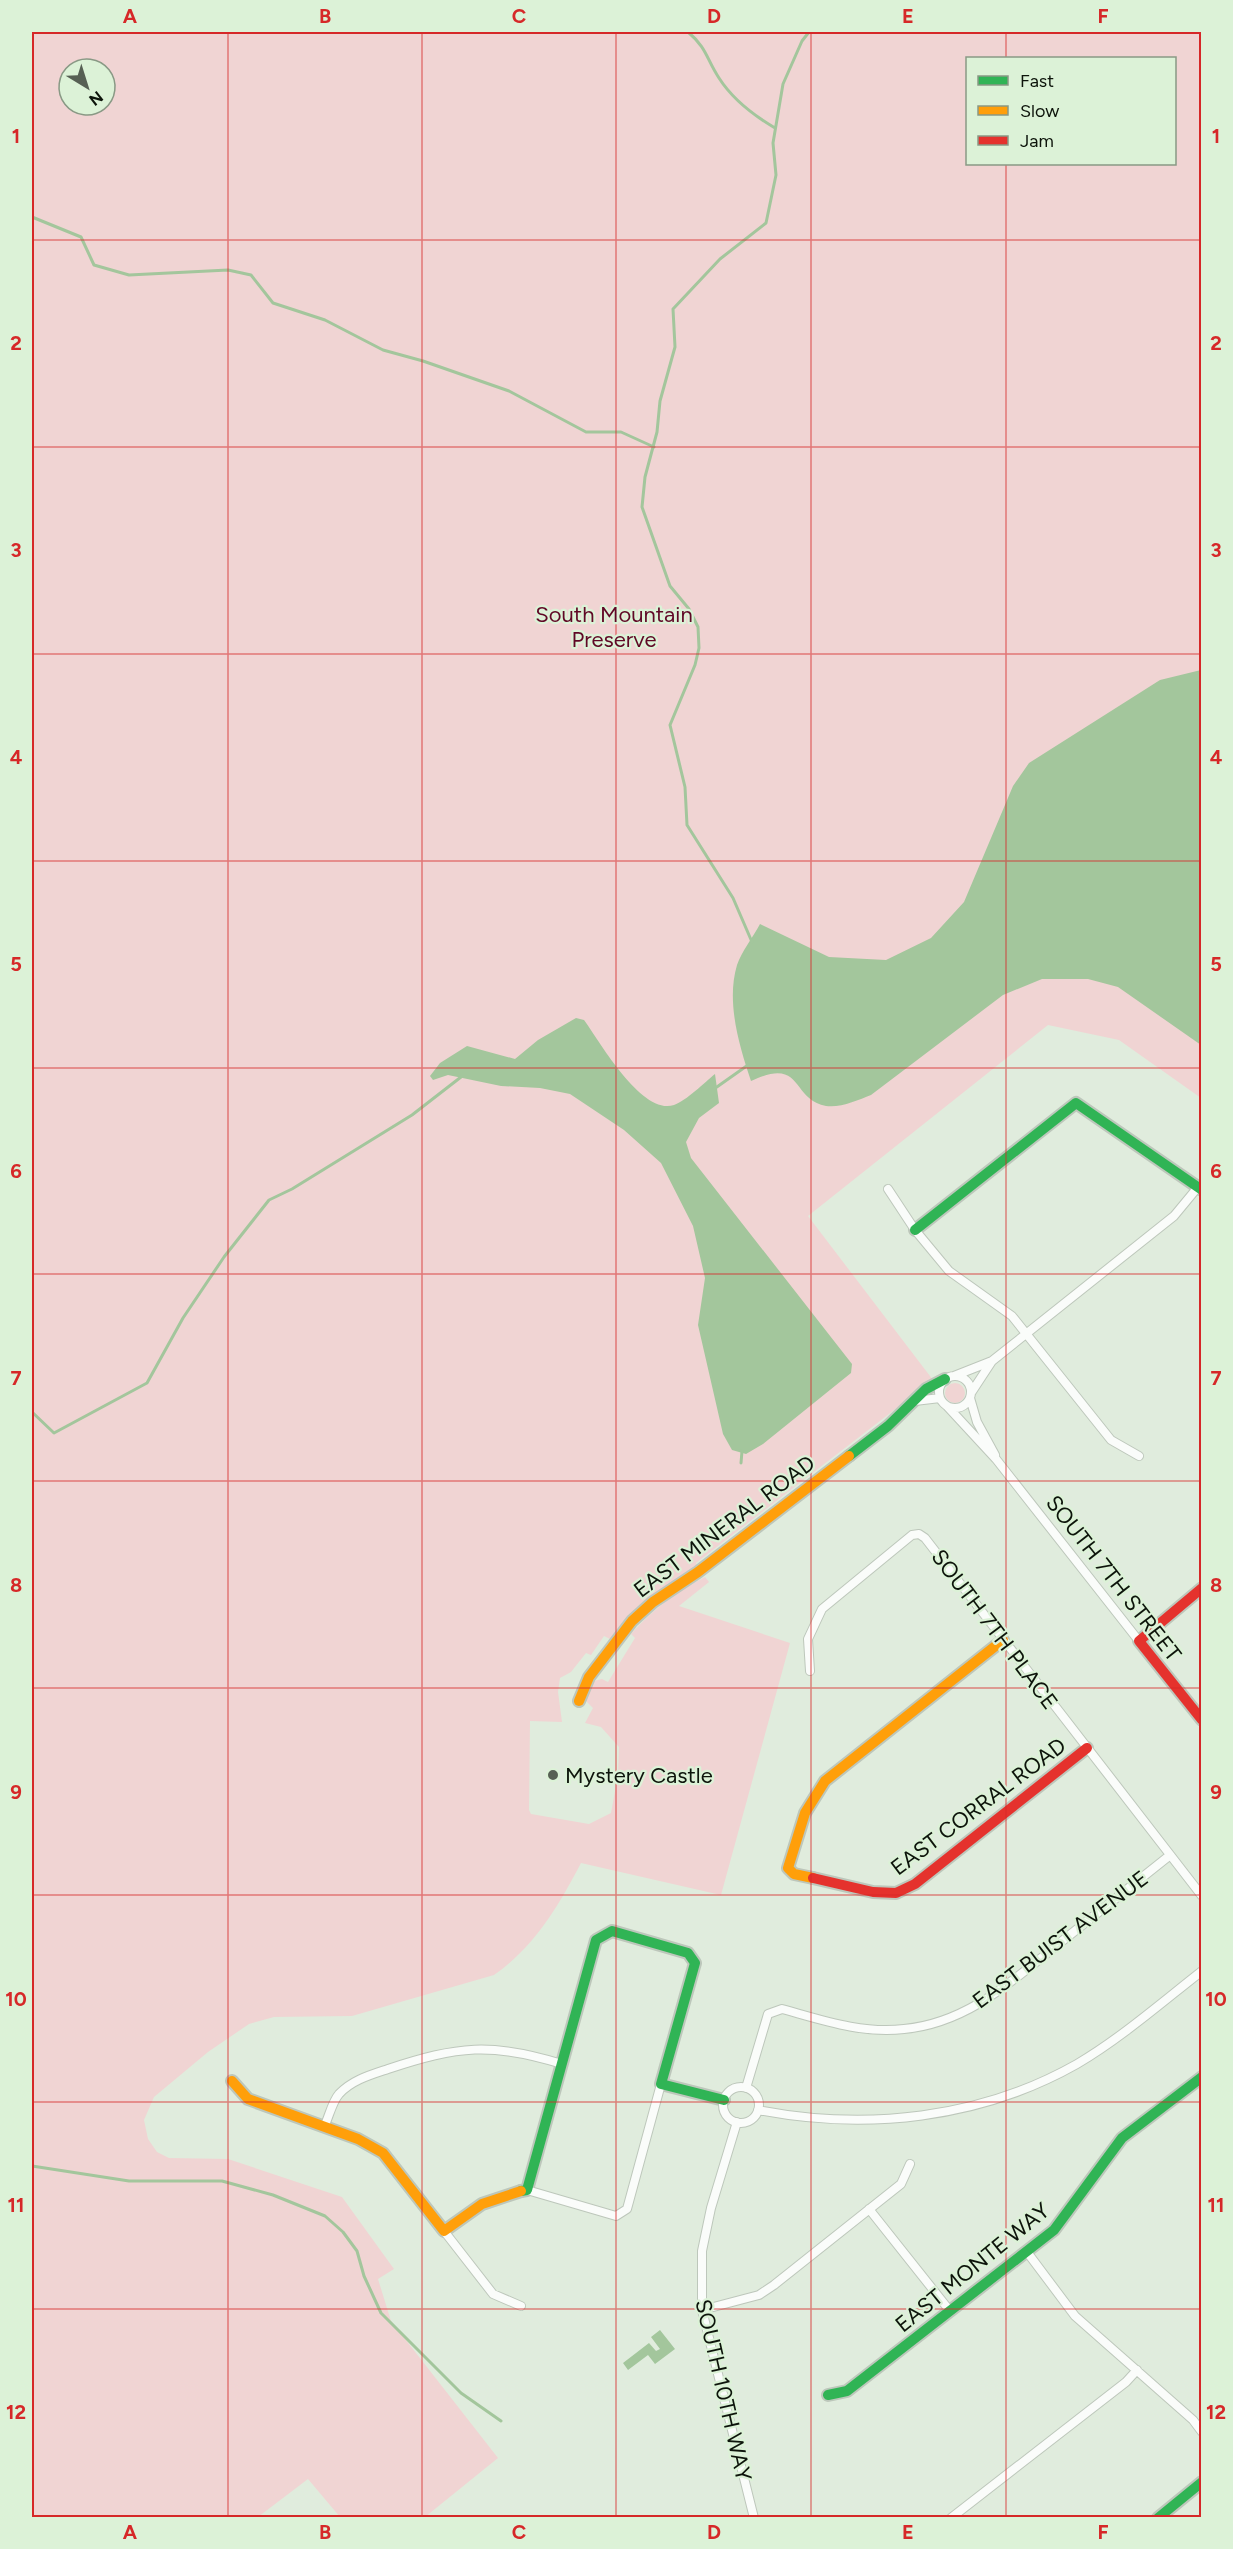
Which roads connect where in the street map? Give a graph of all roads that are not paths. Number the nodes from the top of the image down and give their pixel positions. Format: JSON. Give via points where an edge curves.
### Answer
{"nodes":[{"id":1,"x":1200,"y":1188,"type":"edge"},
{"id":2,"x":888,"y":1189,"type":"dead end"},
{"id":3,"x":915,"y":1230,"type":"junction"},
{"id":4,"x":1027,"y":1334,"type":"junction"},
{"id":5,"x":992,"y":1361,"type":"junction"},
{"id":6,"x":950,"y":1378,"type":"junction"},
{"id":7,"x":970,"y":1396,"type":"junction"},
{"id":8,"x":940,"y":1398,"type":"junction"},
{"id":9,"x":914,"y":1402,"type":"junction"},
{"id":10,"x":947,"y":1406,"type":"junction"},
{"id":11,"x":1139,"y":1456,"type":"dead end"},
{"id":12,"x":996,"y":1459,"type":"junction"},
{"id":13,"x":1202,"y":1588,"type":"edge"},
{"id":14,"x":1003,"y":1640,"type":"junction"},
{"id":15,"x":1139,"y":1641,"type":"junction"},
{"id":16,"x":810,"y":1671,"type":"dead end"},
{"id":17,"x":579,"y":1701,"type":"dead end"},
{"id":18,"x":1202,"y":1720,"type":"edge"},
{"id":19,"x":1087,"y":1748,"type":"junction"},
{"id":20,"x":1169,"y":1856,"type":"junction"},
{"id":21,"x":1202,"y":1896,"type":"edge"},
{"id":22,"x":1202,"y":1971,"type":"edge"},
{"id":23,"x":562,"y":2064,"type":"junction"},
{"id":24,"x":1202,"y":2078,"type":"edge"},
{"id":25,"x":232,"y":2081,"type":"dead end"},
{"id":26,"x":661,"y":2084,"type":"junction"},
{"id":27,"x":746,"y":2088,"type":"junction"},
{"id":28,"x":724,"y":2100,"type":"junction"},
{"id":29,"x":758,"y":2110,"type":"junction"},
{"id":30,"x":737,"y":2122,"type":"junction"},
{"id":31,"x":324,"y":2127,"type":"junction"},
{"id":32,"x":910,"y":2164,"type":"dead end"},
{"id":33,"x":527,"y":2190,"type":"junction"},
{"id":34,"x":869,"y":2209,"type":"junction"},
{"id":35,"x":444,"y":2231,"type":"junction"},
{"id":36,"x":1027,"y":2252,"type":"junction"},
{"id":37,"x":521,"y":2306,"type":"dead end"},
{"id":38,"x":702,"y":2310,"type":"junction"},
{"id":39,"x":950,"y":2311,"type":"junction"},
{"id":40,"x":1137,"y":2370,"type":"junction"},
{"id":41,"x":828,"y":2395,"type":"dead end"},
{"id":42,"x":1202,"y":2432,"type":"edge"},
{"id":43,"x":1202,"y":2482,"type":"edge"},
{"id":44,"x":754,"y":2517,"type":"edge"},
{"id":45,"x":951,"y":2517,"type":"edge"},
{"id":46,"x":1158,"y":2517,"type":"edge"}],
"edges":[{"from":1,"to":3,"type":"street","via":[[1076,1103]]},
{"from":1,"to":4,"type":"street","name":"EAST MINERAL ROAD","via":[[1174,1216]]},
{"from":2,"to":3,"type":"street"},
{"from":3,"to":4,"type":"street","via":[[949,1271],[1012,1316]]},
{"from":4,"to":5,"type":"street","name":"EAST MINERAL ROAD"},
{"from":4,"to":11,"type":"street","via":[[1111,1440]]},
{"from":5,"to":6,"type":"street","name":"EAST MINERAL ROAD"},
{"from":5,"to":7,"type":"street","name":"EAST MINERAL ROAD"},
{"from":6,"to":7,"type":"street","name":"SOUTH 7TH STREET","via":[[967,1381]]},
{"from":6,"to":8,"type":"street","via":[[939,1388]]},
{"from":6,"to":9,"type":"street","name":"EAST MINERAL ROAD","via":[[933,1384]]},
{"from":7,"to":10,"type":"street","via":[[961,1407]]},
{"from":7,"to":12,"type":"street","name":"SOUTH 7TH STREET","via":[[977,1422]]},
{"from":8,"to":9,"type":"street"},
{"from":8,"to":10,"type":"street","name":"SOUTH 7TH STREET"},
{"from":9,"to":17,"type":"street","name":"EAST MINERAL ROAD","via":[[698,1572],[653,1602],[632,1621],[589,1677]]},
{"from":10,"to":12,"type":"street","name":"SOUTH 7TH STREET"},
{"from":12,"to":15,"type":"street","name":"SOUTH 7TH STREET"},
{"from":13,"to":15,"type":"street"},
{"from":14,"to":16,"type":"street","name":"SOUTH 7TH PLACE","via":[[926,1538],[912,1535],[822,1609],[808,1639]]},
{"from":14,"to":19,"type":"street","name":"SOUTH 7TH PLACE"},
{"from":14,"to":19,"type":"street","name":"EAST CORRAL ROAD","via":[[825,1781],[805,1813],[788,1868],[794,1874],[861,1890],[896,1893],[915,1884]]},
{"from":15,"to":18,"type":"street","name":"SOUTH 7TH STREET"},
{"from":19,"to":20,"type":"street","name":"SOUTH 7TH PLACE"},
{"from":20,"to":21,"type":"street","name":"SOUTH 7TH PLACE"},
{"from":20,"to":27,"type":"street","name":"EAST BUIST AVENUE","via":[[988,2000],[942,2021],[904,2029],[866,2029],[782,2009],[773,2011],[768,2014]]},
{"from":22,"to":29,"type":"street","via":[[1076,2064],[1000,2100],[938,2114],[882,2120],[796,2117]]},
{"from":23,"to":26,"type":"street","via":[[596,1940],[612,1931],[688,1953],[695,1963]]},
{"from":23,"to":31,"type":"street","via":[[498,2049],[447,2051],[350,2084],[337,2096]]},
{"from":23,"to":33,"type":"street"},
{"from":24,"to":36,"type":"street","name":"EAST MONTE WAY","via":[[1116,2145],[1067,2217]]},
{"from":25,"to":31,"type":"street","via":[[248,2099]]},
{"from":26,"to":28,"type":"street"},
{"from":26,"to":33,"type":"street","via":[[627,2209],[622,2214],[616,2216]]},
{"from":27,"to":28,"type":"street","via":[[730,2091]]},
{"from":27,"to":29,"type":"street","via":[[758,2099]]},
{"from":28,"to":30,"type":"street","via":[[727,2116]]},
{"from":29,"to":30,"type":"street","via":[[747,2121]]},
{"from":30,"to":38,"type":"street","name":"SOUTH 10TH WAY","via":[[702,2251]]},
{"from":31,"to":35,"type":"street","via":[[383,2153]]},
{"from":32,"to":34,"type":"street","via":[[901,2184]]},
{"from":33,"to":35,"type":"street","via":[[501,2194]]},
{"from":34,"to":38,"type":"street","via":[[759,2295]]},
{"from":34,"to":39,"type":"street"},
{"from":35,"to":37,"type":"street","via":[[493,2294]]},
{"from":36,"to":39,"type":"street","name":"EAST MONTE WAY"},
{"from":36,"to":40,"type":"street","via":[[1075,2316]]},
{"from":38,"to":44,"type":"street","name":"SOUTH 10TH WAY"},
{"from":39,"to":41,"type":"street","name":"EAST MONTE WAY","via":[[847,2391]]},
{"from":40,"to":42,"type":"street"},
{"from":40,"to":45,"type":"street"},
{"from":43,"to":46,"type":"street"}]}
